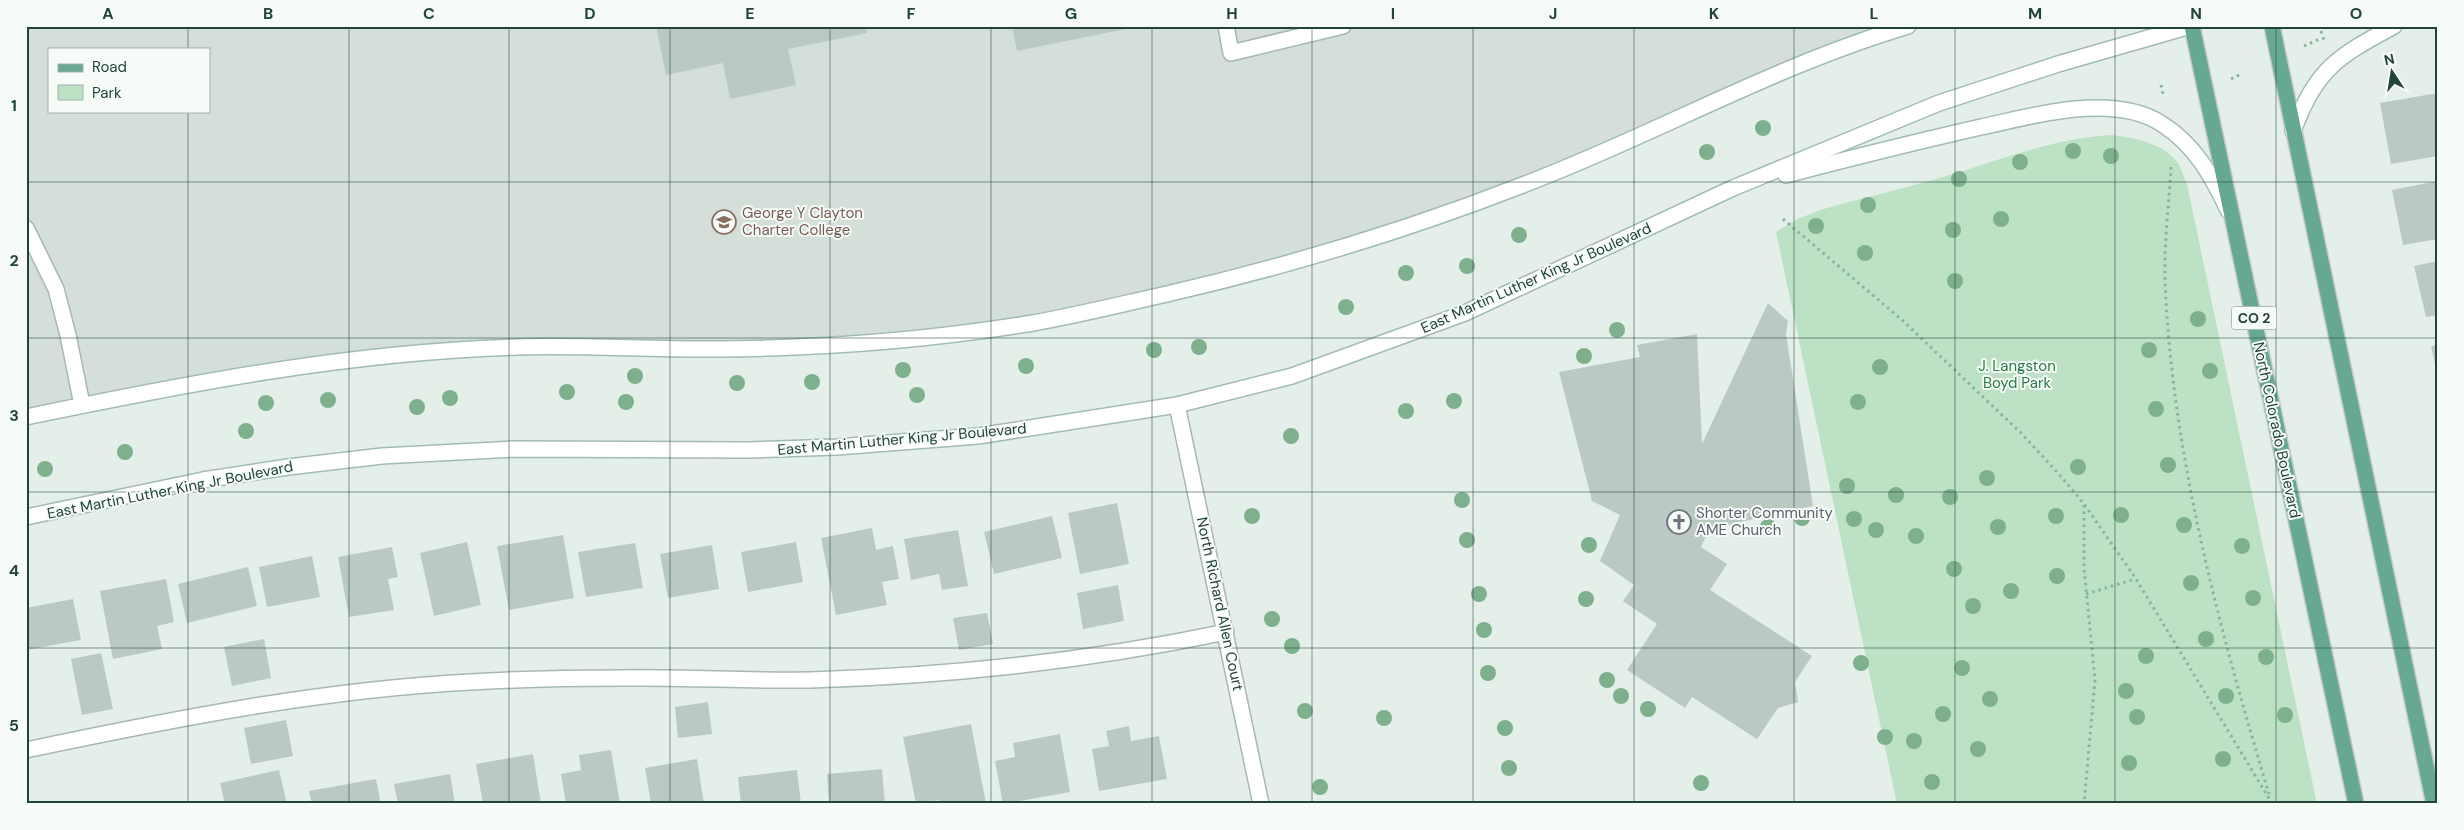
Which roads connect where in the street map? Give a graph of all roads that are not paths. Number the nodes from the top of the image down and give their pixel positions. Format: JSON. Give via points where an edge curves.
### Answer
{"nodes":[{"id":1,"x":1226,"y":26,"type":"edge"},
{"id":2,"x":1343,"y":26,"type":"edge"},
{"id":3,"x":1908,"y":26,"type":"edge"},
{"id":4,"x":2191,"y":26,"type":"edge"},
{"id":5,"x":2272,"y":26,"type":"edge"},
{"id":6,"x":2394,"y":26,"type":"edge"},
{"id":7,"x":2293,"y":131,"type":"junction"},
{"id":8,"x":1733,"y":188,"type":"junction"},
{"id":9,"x":2233,"y":219,"type":"junction"},
{"id":10,"x":26,"y":228,"type":"edge"},
{"id":11,"x":82,"y":405,"type":"junction"},
{"id":12,"x":1177,"y":405,"type":"junction"},
{"id":13,"x":26,"y":417,"type":"edge"},
{"id":14,"x":26,"y":517,"type":"edge"},
{"id":15,"x":1226,"y":632,"type":"junction"},
{"id":16,"x":26,"y":750,"type":"edge"},
{"id":17,"x":1261,"y":804,"type":"edge"},
{"id":18,"x":2356,"y":804,"type":"edge"},
{"id":19,"x":2434,"y":804,"type":"edge"}],
"edges":[{"from":1,"to":2,"type":"main road","via":[[1231,54]]},
{"from":3,"to":11,"type":"main road","via":[[1805,62],[1549,174],[1444,215],[1267,269],[1090,312],[982,330],[859,344],[721,349],[517,347],[344,360],[258,372]]},
{"from":4,"to":8,"type":"main road","name":"East Martin Luther King Jr Boulevard","via":[[2058,64],[1939,103]]},
{"from":4,"to":9,"type":"main road","name":"North Colorado Boulevard","number":"CO 2"},
{"from":5,"to":7,"type":"main road"},
{"from":6,"to":7,"type":"main road","via":[[2330,66],[2304,101]]},
{"from":7,"to":19,"type":"main road"},
{"from":8,"to":9,"type":"main road","via":[[2034,115],[2110,108],[2145,116],[2179,136],[2201,160]]},
{"from":8,"to":12,"type":"main road","name":"East Martin Luther King Jr Boulevard","via":[[1466,313],[1292,376]]},
{"from":9,"to":18,"type":"main road","name":"North Colorado Boulevard","number":"CO 2"},
{"from":10,"to":11,"type":"main road","via":[[56,289]]},
{"from":11,"to":13,"type":"main road"},
{"from":12,"to":14,"type":"main road","name":"East Martin Luther King Jr Boulevard","via":[[978,436],[837,447],[513,449],[382,456],[203,480]]},
{"from":12,"to":15,"type":"main road","name":"North Richard Allen Court"},
{"from":15,"to":16,"type":"main road","via":[[1085,658],[922,676],[734,681],[553,679],[406,686],[337,693],[189,716]]},
{"from":15,"to":17,"type":"main road","name":"North Richard Allen Court"}]}
